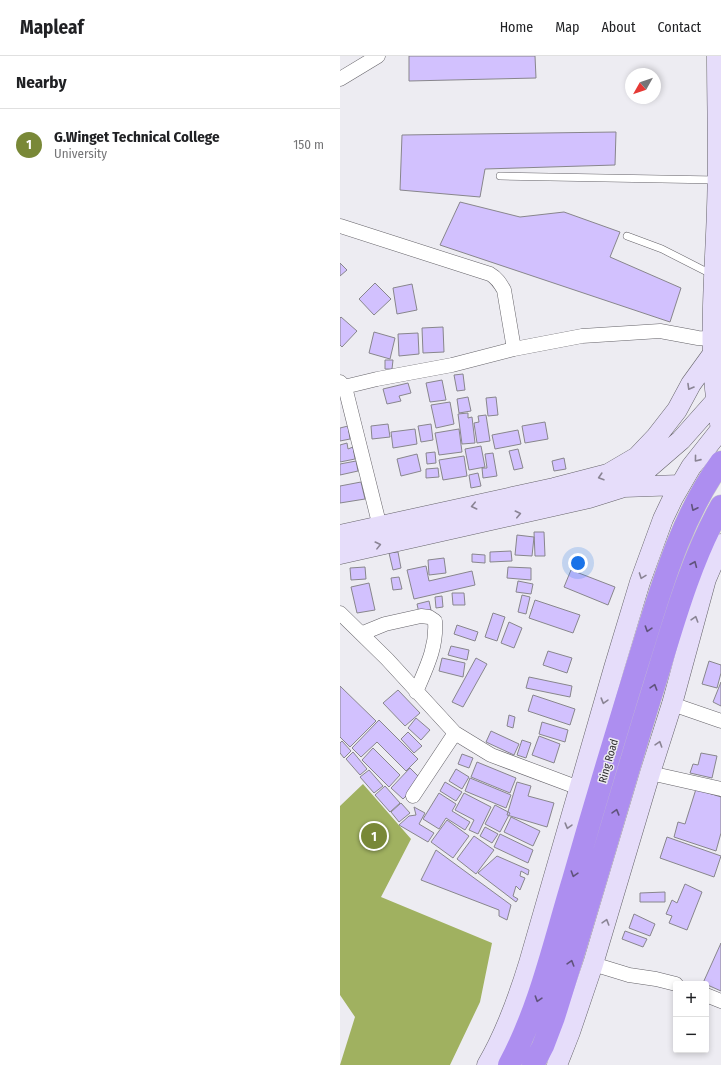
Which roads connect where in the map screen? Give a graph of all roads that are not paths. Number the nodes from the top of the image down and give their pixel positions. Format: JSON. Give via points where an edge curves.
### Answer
{"nodes":[{"id":1,"x":378,"y":56,"type":"edge"},
{"id":2,"x":717,"y":56,"type":"edge"},
{"id":3,"x":340,"y":79,"type":"edge"},
{"id":4,"x":500,"y":176,"type":"dead end"},
{"id":5,"x":717,"y":180,"type":"junction"},
{"id":6,"x":340,"y":226,"type":"edge"},
{"id":7,"x":627,"y":236,"type":"dead end"},
{"id":8,"x":717,"y":288,"type":"edge"},
{"id":9,"x":712,"y":347,"type":"junction"},
{"id":10,"x":514,"y":349,"type":"junction"},
{"id":11,"x":342,"y":386,"type":"edge"},
{"id":12,"x":718,"y":398,"type":"edge"},
{"id":13,"x":721,"y":429,"type":"edge"},
{"id":14,"x":721,"y":462,"type":"edge"},
{"id":15,"x":680,"y":485,"type":"junction"},
{"id":16,"x":624,"y":487,"type":"junction"},
{"id":17,"x":721,"y":506,"type":"edge"},
{"id":18,"x":380,"y":527,"type":"junction"},
{"id":19,"x":340,"y":535,"type":"edge"},
{"id":20,"x":721,"y":544,"type":"edge"},
{"id":21,"x":340,"y":554,"type":"edge"},
{"id":22,"x":340,"y":613,"type":"edge"},
{"id":23,"x":363,"y":634,"type":"junction"},
{"id":24,"x":416,"y":692,"type":"junction"},
{"id":25,"x":672,"y":704,"type":"junction"},
{"id":26,"x":721,"y":721,"type":"edge"},
{"id":27,"x":455,"y":733,"type":"junction"},
{"id":28,"x":650,"y":773,"type":"junction"},
{"id":29,"x":579,"y":788,"type":"junction"},
{"id":30,"x":721,"y":789,"type":"edge"},
{"id":31,"x":413,"y":796,"type":"dead end"},
{"id":32,"x":593,"y":964,"type":"junction"},
{"id":33,"x":673,"y":983,"type":"edge"},
{"id":34,"x":709,"y":996,"type":"edge"},
{"id":35,"x":721,"y":1001,"type":"edge"},
{"id":36,"x":487,"y":1065,"type":"edge"},
{"id":37,"x":509,"y":1065,"type":"edge"},
{"id":38,"x":532,"y":1065,"type":"edge"},
{"id":39,"x":557,"y":1065,"type":"edge"}],
"edges":[{"from":1,"to":3,"type":"street"},
{"from":2,"to":5,"type":"main road"},
{"from":4,"to":5,"type":"lane"},
{"from":5,"to":8,"type":"main road"},
{"from":6,"to":10,"type":"street","via":[[495,277],[504,290]]},
{"from":7,"to":8,"type":"lane","via":[[662,249]]},
{"from":8,"to":9,"type":"main road"},
{"from":9,"to":10,"type":"street","via":[[698,338],[660,331],[582,336]]},
{"from":9,"to":12,"type":"main road"},
{"from":9,"to":18,"type":"main road","one_way":true,"via":[[677,410],[656,438],[637,457],[619,469],[582,482]]},
{"from":10,"to":11,"type":"street","via":[[452,365]]},
{"from":11,"to":18,"type":"street"},
{"from":12,"to":13,"type":"main road"},
{"from":12,"to":16,"type":"main road","via":[[681,440]]},
{"from":13,"to":15,"type":"main road","one_way":true},
{"from":14,"to":37,"type":"highway","name":"Ring Road","one_way":true,"via":[[691,512],[667,570],[536,1005]]},
{"from":15,"to":16,"type":"main road"},
{"from":15,"to":29,"type":"main road","one_way":true,"via":[[663,519],[640,582]]},
{"from":21,"to":16,"type":"main road","one_way":true,"via":[[589,498]]},
{"from":38,"to":17,"type":"highway","name":"Ring Road","one_way":true,"via":[[554,1017],[688,577]]},
{"from":18,"to":19,"type":"main road"},
{"from":25,"to":20,"type":"main road","one_way":true,"via":[[706,579]]},
{"from":22,"to":23,"type":"street"},
{"from":23,"to":24,"type":"street"},
{"from":23,"to":24,"type":"street","via":[[384,624],[421,616],[435,621],[436,636],[431,656]]},
{"from":24,"to":27,"type":"street"},
{"from":25,"to":26,"type":"street"},
{"from":28,"to":25,"type":"main road","one_way":true},
{"from":27,"to":29,"type":"street","via":[[491,755]]},
{"from":27,"to":31,"type":"street"},
{"from":28,"to":30,"type":"street"},
{"from":32,"to":28,"type":"main road","one_way":true},
{"from":29,"to":36,"type":"main road","one_way":true,"via":[[518,998],[498,1046]]},
{"from":32,"to":33,"type":"street","via":[[629,975]]},
{"from":32,"to":39,"type":"main road"},
{"from":34,"to":35,"type":"street"}]}
